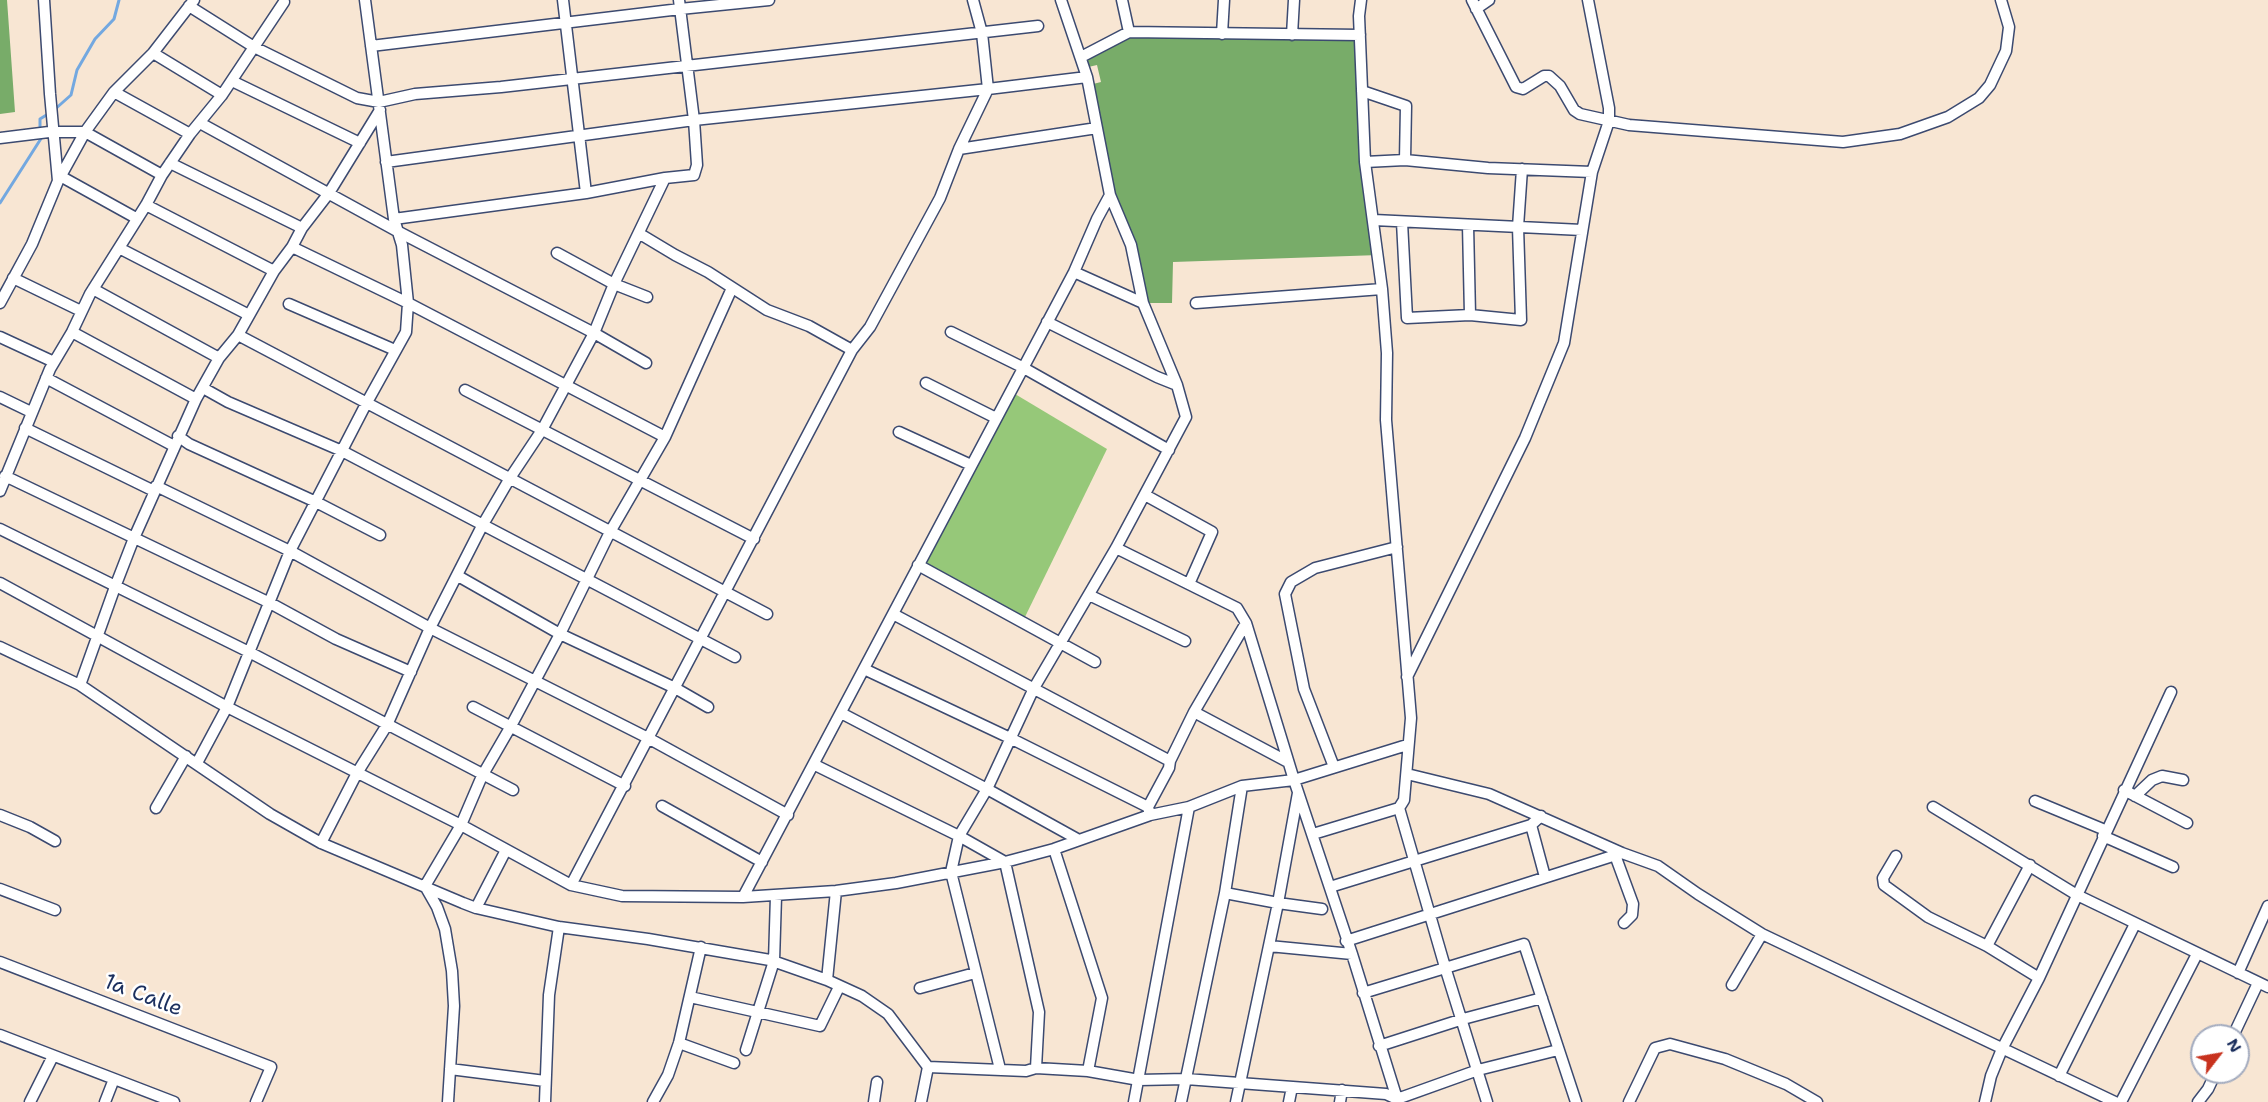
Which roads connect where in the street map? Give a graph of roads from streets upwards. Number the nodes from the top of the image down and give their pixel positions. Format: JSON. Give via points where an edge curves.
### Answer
{"nodes":[{"id":1,"x":44,"y":0,"type":"edge"},
{"id":2,"x":365,"y":0,"type":"edge"},
{"id":3,"x":563,"y":0,"type":"edge"},
{"id":4,"x":769,"y":0,"type":"edge"},
{"id":5,"x":973,"y":0,"type":"edge"},
{"id":6,"x":1061,"y":0,"type":"edge"},
{"id":7,"x":1122,"y":0,"type":"edge"},
{"id":8,"x":1224,"y":0,"type":"edge"},
{"id":9,"x":1294,"y":0,"type":"edge"},
{"id":10,"x":1361,"y":0,"type":"edge"},
{"id":11,"x":1489,"y":0,"type":"edge"},
{"id":12,"x":1588,"y":0,"type":"edge"},
{"id":13,"x":2001,"y":0,"type":"edge"},
{"id":14,"x":284,"y":1,"type":"edge"},
{"id":15,"x":191,"y":3,"type":"edge"},
{"id":16,"x":679,"y":4,"type":"edge"},
{"id":17,"x":1474,"y":4,"type":"edge"},
{"id":18,"x":566,"y":22,"type":"junction"},
{"id":19,"x":1038,"y":26,"type":"dead end"},
{"id":20,"x":1129,"y":32,"type":"junction"},
{"id":21,"x":982,"y":33,"type":"junction"},
{"id":22,"x":1222,"y":34,"type":"junction"},
{"id":23,"x":1292,"y":34,"type":"junction"},
{"id":24,"x":1360,"y":35,"type":"junction"},
{"id":25,"x":371,"y":46,"type":"junction"},
{"id":26,"x":254,"y":47,"type":"junction"},
{"id":27,"x":153,"y":53,"type":"junction"},
{"id":28,"x":1081,"y":57,"type":"junction"},
{"id":29,"x":687,"y":66,"type":"junction"},
{"id":30,"x":1087,"y":77,"type":"junction"},
{"id":31,"x":573,"y":79,"type":"junction"},
{"id":32,"x":232,"y":81,"type":"junction"},
{"id":33,"x":988,"y":89,"type":"junction"},
{"id":34,"x":1362,"y":90,"type":"junction"},
{"id":35,"x":114,"y":92,"type":"junction"},
{"id":36,"x":222,"y":95,"type":"junction"},
{"id":37,"x":380,"y":106,"type":"junction"},
{"id":38,"x":694,"y":120,"type":"junction"},
{"id":39,"x":1609,"y":121,"type":"junction"},
{"id":40,"x":200,"y":123,"type":"junction"},
{"id":41,"x":1097,"y":128,"type":"junction"},
{"id":42,"x":55,"y":132,"type":"junction"},
{"id":43,"x":85,"y":132,"type":"junction"},
{"id":44,"x":190,"y":134,"type":"junction"},
{"id":45,"x":580,"y":137,"type":"junction"},
{"id":46,"x":0,"y":138,"type":"edge"},
{"id":47,"x":360,"y":143,"type":"junction"},
{"id":48,"x":959,"y":148,"type":"junction"},
{"id":49,"x":1405,"y":160,"type":"junction"},
{"id":50,"x":386,"y":162,"type":"junction"},
{"id":51,"x":1365,"y":162,"type":"junction"},
{"id":52,"x":170,"y":163,"type":"junction"},
{"id":53,"x":1522,"y":169,"type":"junction"},
{"id":54,"x":1592,"y":172,"type":"junction"},
{"id":55,"x":162,"y":175,"type":"junction"},
{"id":56,"x":665,"y":178,"type":"junction"},
{"id":57,"x":60,"y":179,"type":"junction"},
{"id":58,"x":329,"y":193,"type":"junction"},
{"id":59,"x":586,"y":193,"type":"junction"},
{"id":60,"x":1110,"y":195,"type":"junction"},
{"id":61,"x":146,"y":205,"type":"junction"},
{"id":62,"x":136,"y":218,"type":"junction"},
{"id":63,"x":394,"y":219,"type":"junction"},
{"id":64,"x":1374,"y":220,"type":"junction"},
{"id":65,"x":1402,"y":222,"type":"junction"},
{"id":66,"x":1468,"y":225,"type":"junction"},
{"id":67,"x":302,"y":228,"type":"junction"},
{"id":68,"x":1518,"y":228,"type":"junction"},
{"id":69,"x":1581,"y":230,"type":"junction"},
{"id":70,"x":397,"y":231,"type":"junction"},
{"id":71,"x":640,"y":234,"type":"junction"},
{"id":72,"x":292,"y":247,"type":"junction"},
{"id":73,"x":119,"y":248,"type":"junction"},
{"id":74,"x":556,"y":253,"type":"dead end"},
{"id":75,"x":274,"y":271,"type":"junction"},
{"id":76,"x":1074,"y":272,"type":"junction"},
{"id":77,"x":13,"y":278,"type":"junction"},
{"id":78,"x":614,"y":284,"type":"junction"},
{"id":79,"x":732,"y":288,"type":"junction"},
{"id":80,"x":93,"y":289,"type":"junction"},
{"id":81,"x":1382,"y":289,"type":"junction"},
{"id":82,"x":647,"y":297,"type":"dead end"},
{"id":83,"x":0,"y":303,"type":"edge"},
{"id":84,"x":408,"y":303,"type":"junction"},
{"id":85,"x":1143,"y":303,"type":"junction"},
{"id":86,"x":1196,"y":303,"type":"dead end"},
{"id":87,"x":289,"y":304,"type":"dead end"},
{"id":88,"x":81,"y":310,"type":"junction"},
{"id":89,"x":249,"y":315,"type":"junction"},
{"id":90,"x":1470,"y":315,"type":"junction"},
{"id":91,"x":1047,"y":322,"type":"junction"},
{"id":92,"x":72,"y":332,"type":"junction"},
{"id":93,"x":951,"y":332,"type":"dead end"},
{"id":94,"x":594,"y":333,"type":"junction"},
{"id":95,"x":238,"y":335,"type":"junction"},
{"id":96,"x":0,"y":337,"type":"edge"},
{"id":97,"x":395,"y":350,"type":"junction"},
{"id":98,"x":852,"y":350,"type":"junction"},
{"id":99,"x":219,"y":358,"type":"junction"},
{"id":100,"x":54,"y":362,"type":"junction"},
{"id":101,"x":646,"y":363,"type":"dead end"},
{"id":102,"x":1022,"y":367,"type":"junction"},
{"id":103,"x":46,"y":378,"type":"junction"},
{"id":104,"x":926,"y":383,"type":"dead end"},
{"id":105,"x":565,"y":385,"type":"junction"},
{"id":106,"x":1177,"y":385,"type":"junction"},
{"id":107,"x":203,"y":388,"type":"junction"},
{"id":108,"x":465,"y":390,"type":"dead end"},
{"id":109,"x":0,"y":397,"type":"edge"},
{"id":110,"x":196,"y":399,"type":"junction"},
{"id":111,"x":366,"y":404,"type":"junction"},
{"id":112,"x":31,"y":412,"type":"junction"},
{"id":113,"x":996,"y":417,"type":"junction"},
{"id":114,"x":25,"y":428,"type":"junction"},
{"id":115,"x":542,"y":430,"type":"junction"},
{"id":116,"x":899,"y":432,"type":"dead end"},
{"id":117,"x":665,"y":437,"type":"junction"},
{"id":118,"x":176,"y":441,"type":"junction"},
{"id":119,"x":1169,"y":450,"type":"junction"},
{"id":120,"x":342,"y":451,"type":"junction"},
{"id":121,"x":971,"y":465,"type":"junction"},
{"id":122,"x":5,"y":476,"type":"junction"},
{"id":123,"x":510,"y":478,"type":"junction"},
{"id":124,"x":639,"y":481,"type":"junction"},
{"id":125,"x":155,"y":489,"type":"junction"},
{"id":126,"x":0,"y":491,"type":"edge"},
{"id":127,"x":1145,"y":495,"type":"junction"},
{"id":128,"x":316,"y":502,"type":"junction"},
{"id":129,"x":482,"y":526,"type":"junction"},
{"id":130,"x":0,"y":529,"type":"edge"},
{"id":131,"x":610,"y":532,"type":"junction"},
{"id":132,"x":380,"y":535,"type":"dead end"},
{"id":133,"x":134,"y":538,"type":"junction"},
{"id":134,"x":754,"y":539,"type":"junction"},
{"id":135,"x":1397,"y":547,"type":"junction"},
{"id":136,"x":1116,"y":548,"type":"junction"},
{"id":137,"x":290,"y":551,"type":"junction"},
{"id":138,"x":918,"y":566,"type":"junction"},
{"id":139,"x":458,"y":576,"type":"junction"},
{"id":140,"x":588,"y":579,"type":"junction"},
{"id":141,"x":0,"y":584,"type":"edge"},
{"id":142,"x":1189,"y":584,"type":"junction"},
{"id":143,"x":115,"y":587,"type":"junction"},
{"id":144,"x":725,"y":593,"type":"junction"},
{"id":145,"x":1089,"y":595,"type":"junction"},
{"id":146,"x":270,"y":603,"type":"junction"},
{"id":147,"x":767,"y":614,"type":"dead end"},
{"id":148,"x":893,"y":614,"type":"junction"},
{"id":149,"x":1246,"y":623,"type":"junction"},
{"id":150,"x":430,"y":628,"type":"junction"},
{"id":151,"x":560,"y":634,"type":"junction"},
{"id":152,"x":98,"y":635,"type":"junction"},
{"id":153,"x":701,"y":638,"type":"junction"},
{"id":154,"x":1185,"y":641,"type":"dead end"},
{"id":155,"x":1063,"y":642,"type":"junction"},
{"id":156,"x":0,"y":647,"type":"edge"},
{"id":157,"x":249,"y":652,"type":"junction"},
{"id":158,"x":735,"y":657,"type":"dead end"},
{"id":159,"x":1095,"y":662,"type":"dead end"},
{"id":160,"x":864,"y":669,"type":"junction"},
{"id":161,"x":411,"y":672,"type":"junction"},
{"id":162,"x":1406,"y":679,"type":"junction"},
{"id":163,"x":533,"y":681,"type":"junction"},
{"id":164,"x":80,"y":685,"type":"junction"},
{"id":165,"x":675,"y":688,"type":"junction"},
{"id":166,"x":1034,"y":688,"type":"junction"},
{"id":167,"x":2170,"y":692,"type":"dead end"},
{"id":168,"x":227,"y":707,"type":"junction"},
{"id":169,"x":473,"y":707,"type":"dead end"},
{"id":170,"x":708,"y":707,"type":"dead end"},
{"id":171,"x":1194,"y":712,"type":"junction"},
{"id":172,"x":842,"y":713,"type":"junction"},
{"id":173,"x":387,"y":725,"type":"junction"},
{"id":174,"x":511,"y":726,"type":"junction"},
{"id":175,"x":648,"y":738,"type":"junction"},
{"id":176,"x":1010,"y":738,"type":"junction"},
{"id":177,"x":1407,"y":745,"type":"junction"},
{"id":178,"x":186,"y":756,"type":"junction"},
{"id":179,"x":1170,"y":761,"type":"junction"},
{"id":180,"x":1288,"y":762,"type":"junction"},
{"id":181,"x":197,"y":763,"type":"junction"},
{"id":182,"x":814,"y":765,"type":"junction"},
{"id":183,"x":1334,"y":767,"type":"junction"},
{"id":184,"x":357,"y":773,"type":"junction"},
{"id":185,"x":1407,"y":774,"type":"junction"},
{"id":186,"x":482,"y":776,"type":"junction"},
{"id":187,"x":1294,"y":780,"type":"junction"},
{"id":188,"x":2182,"y":780,"type":"dead end"},
{"id":189,"x":625,"y":786,"type":"junction"},
{"id":190,"x":1242,"y":786,"type":"junction"},
{"id":191,"x":987,"y":789,"type":"junction"},
{"id":192,"x":513,"y":790,"type":"dead end"},
{"id":193,"x":2124,"y":790,"type":"junction"},
{"id":194,"x":1298,"y":793,"type":"junction"},
{"id":195,"x":2135,"y":796,"type":"junction"},
{"id":196,"x":2036,"y":801,"type":"dead end"},
{"id":197,"x":662,"y":806,"type":"dead end"},
{"id":198,"x":1189,"y":807,"type":"junction"},
{"id":199,"x":1933,"y":807,"type":"dead end"},
{"id":200,"x":156,"y":808,"type":"dead end"},
{"id":201,"x":1399,"y":808,"type":"junction"},
{"id":202,"x":1149,"y":811,"type":"junction"},
{"id":203,"x":0,"y":815,"type":"edge"},
{"id":204,"x":788,"y":815,"type":"junction"},
{"id":205,"x":1541,"y":816,"type":"junction"},
{"id":206,"x":2187,"y":823,"type":"dead end"},
{"id":207,"x":461,"y":825,"type":"junction"},
{"id":208,"x":1531,"y":825,"type":"junction"},
{"id":209,"x":2104,"y":833,"type":"junction"},
{"id":210,"x":1313,"y":834,"type":"junction"},
{"id":211,"x":959,"y":836,"type":"junction"},
{"id":212,"x":1078,"y":840,"type":"junction"},
{"id":213,"x":55,"y":841,"type":"dead end"},
{"id":214,"x":321,"y":843,"type":"junction"},
{"id":215,"x":1054,"y":849,"type":"junction"},
{"id":216,"x":506,"y":850,"type":"junction"},
{"id":217,"x":1619,"y":854,"type":"junction"},
{"id":218,"x":1896,"y":856,"type":"dead end"},
{"id":219,"x":1415,"y":860,"type":"junction"},
{"id":220,"x":762,"y":862,"type":"junction"},
{"id":221,"x":1005,"y":862,"type":"junction"},
{"id":222,"x":2030,"y":865,"type":"junction"},
{"id":223,"x":2173,"y":867,"type":"dead end"},
{"id":224,"x":951,"y":872,"type":"junction"},
{"id":225,"x":1545,"y":877,"type":"junction"},
{"id":226,"x":572,"y":885,"type":"junction"},
{"id":227,"x":425,"y":886,"type":"junction"},
{"id":228,"x":1330,"y":887,"type":"junction"},
{"id":229,"x":0,"y":889,"type":"edge"},
{"id":230,"x":836,"y":891,"type":"junction"},
{"id":231,"x":1225,"y":893,"type":"junction"},
{"id":232,"x":2077,"y":895,"type":"junction"},
{"id":233,"x":776,"y":896,"type":"junction"},
{"id":234,"x":743,"y":897,"type":"junction"},
{"id":235,"x":1278,"y":903,"type":"junction"},
{"id":236,"x":2268,"y":906,"type":"edge"},
{"id":237,"x":476,"y":908,"type":"junction"},
{"id":238,"x":1322,"y":909,"type":"dead end"},
{"id":239,"x":55,"y":910,"type":"dead end"},
{"id":240,"x":1431,"y":913,"type":"junction"},
{"id":241,"x":1624,"y":923,"type":"dead end"},
{"id":242,"x":2136,"y":924,"type":"junction"},
{"id":243,"x":559,"y":927,"type":"junction"},
{"id":244,"x":1762,"y":934,"type":"junction"},
{"id":245,"x":1346,"y":941,"type":"junction"},
{"id":246,"x":1269,"y":946,"type":"junction"},
{"id":247,"x":1987,"y":946,"type":"junction"},
{"id":248,"x":701,"y":947,"type":"junction"},
{"id":249,"x":1352,"y":954,"type":"junction"},
{"id":250,"x":2197,"y":954,"type":"junction"},
{"id":251,"x":774,"y":961,"type":"junction"},
{"id":252,"x":0,"y":962,"type":"edge"},
{"id":253,"x":1445,"y":967,"type":"junction"},
{"id":254,"x":975,"y":973,"type":"junction"},
{"id":255,"x":2238,"y":973,"type":"junction"},
{"id":256,"x":2038,"y":978,"type":"junction"},
{"id":257,"x":827,"y":980,"type":"junction"},
{"id":258,"x":1732,"y":985,"type":"dead end"},
{"id":259,"x":2263,"y":985,"type":"edge"},
{"id":260,"x":839,"y":987,"type":"junction"},
{"id":261,"x":920,"y":988,"type":"dead end"},
{"id":262,"x":1363,"y":993,"type":"junction"},
{"id":263,"x":690,"y":997,"type":"junction"},
{"id":264,"x":1542,"y":998,"type":"junction"},
{"id":265,"x":759,"y":1012,"type":"junction"},
{"id":266,"x":1463,"y":1019,"type":"junction"},
{"id":267,"x":2240,"y":1024,"type":"edge"},
{"id":268,"x":0,"y":1035,"type":"edge"},
{"id":269,"x":679,"y":1043,"type":"junction"},
{"id":270,"x":1379,"y":1046,"type":"junction"},
{"id":271,"x":2002,"y":1049,"type":"junction"},
{"id":272,"x":746,"y":1050,"type":"dead end"},
{"id":273,"x":1558,"y":1050,"type":"junction"},
{"id":274,"x":52,"y":1056,"type":"junction"},
{"id":275,"x":735,"y":1064,"type":"dead end"},
{"id":276,"x":928,"y":1067,"type":"junction"},
{"id":277,"x":1036,"y":1068,"type":"junction"},
{"id":278,"x":450,"y":1069,"type":"junction"},
{"id":279,"x":1000,"y":1069,"type":"junction"},
{"id":280,"x":1088,"y":1071,"type":"junction"},
{"id":281,"x":1478,"y":1071,"type":"junction"},
{"id":282,"x":2059,"y":1076,"type":"junction"},
{"id":283,"x":114,"y":1079,"type":"junction"},
{"id":284,"x":1186,"y":1079,"type":"junction"},
{"id":285,"x":1139,"y":1080,"type":"junction"},
{"id":286,"x":545,"y":1081,"type":"junction"},
{"id":287,"x":877,"y":1082,"type":"dead end"},
{"id":288,"x":1241,"y":1084,"type":"junction"},
{"id":289,"x":2209,"y":1084,"type":"edge"},
{"id":290,"x":1292,"y":1087,"type":"junction"},
{"id":291,"x":1342,"y":1090,"type":"junction"},
{"id":292,"x":1397,"y":1101,"type":"edge"},
{"id":293,"x":30,"y":1102,"type":"edge"},
{"id":294,"x":105,"y":1102,"type":"edge"},
{"id":295,"x":174,"y":1102,"type":"edge"},
{"id":296,"x":256,"y":1102,"type":"edge"},
{"id":297,"x":448,"y":1102,"type":"edge"},
{"id":298,"x":545,"y":1102,"type":"edge"},
{"id":299,"x":653,"y":1102,"type":"edge"},
{"id":300,"x":874,"y":1102,"type":"edge"},
{"id":301,"x":921,"y":1102,"type":"edge"},
{"id":302,"x":1134,"y":1102,"type":"edge"},
{"id":303,"x":1181,"y":1102,"type":"edge"},
{"id":304,"x":1236,"y":1102,"type":"edge"},
{"id":305,"x":1289,"y":1102,"type":"edge"},
{"id":306,"x":1340,"y":1102,"type":"edge"},
{"id":307,"x":1487,"y":1102,"type":"edge"},
{"id":308,"x":1576,"y":1102,"type":"edge"},
{"id":309,"x":1629,"y":1102,"type":"edge"},
{"id":310,"x":1817,"y":1102,"type":"edge"},
{"id":311,"x":1985,"y":1102,"type":"edge"},
{"id":312,"x":2115,"y":1102,"type":"edge"},
{"id":313,"x":2121,"y":1102,"type":"edge"},
{"id":314,"x":2198,"y":1102,"type":"edge"}],
"edges":[{"from":1,"to":42,"type":"street"},
{"from":2,"to":25,"type":"street"},
{"from":3,"to":18,"type":"street"},
{"from":4,"to":16,"type":"street"},
{"from":5,"to":21,"type":"street"},
{"from":6,"to":28,"type":"street"},
{"from":7,"to":20,"type":"street"},
{"from":8,"to":22,"type":"street"},
{"from":9,"to":23,"type":"street"},
{"from":10,"to":24,"type":"street"},
{"from":11,"to":17,"type":"street"},
{"from":12,"to":39,"type":"street"},
{"from":13,"to":39,"type":"street","via":[[2009,27],[2006,51],[1990,85],[1979,98],[1948,117],[1900,134],[1843,142]]},
{"from":14,"to":26,"type":"street"},
{"from":15,"to":26,"type":"street"},
{"from":15,"to":27,"type":"street"},
{"from":16,"to":18,"type":"street"},
{"from":16,"to":29,"type":"street"},
{"from":17,"to":39,"type":"street","via":[[1516,87],[1523,89],[1549,76],[1574,110]]},
{"from":18,"to":25,"type":"street"},
{"from":18,"to":31,"type":"street"},
{"from":19,"to":21,"type":"street"},
{"from":20,"to":22,"type":"street"},
{"from":20,"to":28,"type":"street"},
{"from":21,"to":29,"type":"street"},
{"from":21,"to":33,"type":"street"},
{"from":22,"to":23,"type":"street"},
{"from":23,"to":24,"type":"street"},
{"from":24,"to":34,"type":"street"},
{"from":25,"to":37,"type":"street"},
{"from":26,"to":32,"type":"street"},
{"from":26,"to":37,"type":"street"},
{"from":27,"to":35,"type":"street"},
{"from":27,"to":36,"type":"street"},
{"from":28,"to":30,"type":"street"},
{"from":29,"to":31,"type":"street"},
{"from":29,"to":38,"type":"street"},
{"from":30,"to":33,"type":"street"},
{"from":30,"to":41,"type":"street"},
{"from":31,"to":37,"type":"street","via":[[415,94]]},
{"from":31,"to":45,"type":"street"},
{"from":32,"to":36,"type":"street"},
{"from":32,"to":47,"type":"street"},
{"from":33,"to":38,"type":"street"},
{"from":33,"to":48,"type":"street"},
{"from":34,"to":49,"type":"street","via":[[1406,106]]},
{"from":34,"to":51,"type":"street"},
{"from":35,"to":43,"type":"street"},
{"from":35,"to":44,"type":"street"},
{"from":36,"to":40,"type":"street"},
{"from":37,"to":47,"type":"street"},
{"from":37,"to":50,"type":"street"},
{"from":38,"to":45,"type":"street"},
{"from":38,"to":56,"type":"street","via":[[694,175]]},
{"from":39,"to":54,"type":"street"},
{"from":40,"to":44,"type":"street"},
{"from":40,"to":58,"type":"street"},
{"from":41,"to":48,"type":"street"},
{"from":41,"to":60,"type":"street"},
{"from":42,"to":43,"type":"street"},
{"from":42,"to":46,"type":"street"},
{"from":42,"to":57,"type":"street"},
{"from":43,"to":55,"type":"street"},
{"from":43,"to":57,"type":"street"},
{"from":44,"to":52,"type":"street"},
{"from":45,"to":50,"type":"street"},
{"from":45,"to":59,"type":"street"},
{"from":47,"to":58,"type":"street"},
{"from":48,"to":98,"type":"street","via":[[940,198],[870,327]]},
{"from":49,"to":51,"type":"street"},
{"from":49,"to":53,"type":"street"},
{"from":50,"to":63,"type":"street"},
{"from":51,"to":64,"type":"street"},
{"from":52,"to":55,"type":"street"},
{"from":52,"to":67,"type":"street"},
{"from":53,"to":54,"type":"street"},
{"from":53,"to":68,"type":"street"},
{"from":54,"to":69,"type":"street"},
{"from":55,"to":61,"type":"street"},
{"from":56,"to":59,"type":"street"},
{"from":56,"to":71,"type":"street"},
{"from":57,"to":62,"type":"street"},
{"from":57,"to":77,"type":"street"},
{"from":58,"to":67,"type":"street"},
{"from":58,"to":70,"type":"street"},
{"from":59,"to":63,"type":"street"},
{"from":60,"to":76,"type":"street"},
{"from":60,"to":85,"type":"street","via":[[1131,245]]},
{"from":61,"to":62,"type":"street"},
{"from":61,"to":75,"type":"street"},
{"from":62,"to":73,"type":"street"},
{"from":63,"to":70,"type":"street"},
{"from":64,"to":65,"type":"street"},
{"from":64,"to":81,"type":"street"},
{"from":65,"to":66,"type":"street"},
{"from":65,"to":90,"type":"street","via":[[1407,318]]},
{"from":66,"to":68,"type":"street"},
{"from":66,"to":90,"type":"street"},
{"from":67,"to":72,"type":"street"},
{"from":68,"to":69,"type":"street"},
{"from":68,"to":90,"type":"street","via":[[1521,320]]},
{"from":69,"to":162,"type":"street","via":[[1564,343],[1525,438]]},
{"from":70,"to":84,"type":"street"},
{"from":70,"to":94,"type":"street"},
{"from":71,"to":78,"type":"street"},
{"from":71,"to":79,"type":"street"},
{"from":72,"to":75,"type":"street"},
{"from":72,"to":84,"type":"street"},
{"from":73,"to":80,"type":"street"},
{"from":73,"to":89,"type":"street"},
{"from":74,"to":78,"type":"street"},
{"from":75,"to":89,"type":"street"},
{"from":76,"to":85,"type":"street"},
{"from":76,"to":91,"type":"street"},
{"from":77,"to":83,"type":"street"},
{"from":77,"to":88,"type":"street"},
{"from":78,"to":82,"type":"street"},
{"from":78,"to":94,"type":"street"},
{"from":79,"to":98,"type":"street","via":[[767,310],[809,326]]},
{"from":79,"to":117,"type":"street"},
{"from":80,"to":88,"type":"street"},
{"from":80,"to":99,"type":"street"},
{"from":81,"to":86,"type":"street"},
{"from":81,"to":135,"type":"street","via":[[1387,353],[1386,420]]},
{"from":84,"to":97,"type":"street","via":[[406,332]]},
{"from":84,"to":105,"type":"street"},
{"from":85,"to":106,"type":"street"},
{"from":87,"to":97,"type":"street"},
{"from":88,"to":92,"type":"street"},
{"from":89,"to":95,"type":"street"},
{"from":91,"to":102,"type":"street"},
{"from":91,"to":106,"type":"street"},
{"from":92,"to":100,"type":"street"},
{"from":92,"to":110,"type":"street"},
{"from":93,"to":102,"type":"street"},
{"from":94,"to":101,"type":"street"},
{"from":94,"to":105,"type":"street"},
{"from":95,"to":99,"type":"street"},
{"from":95,"to":111,"type":"street"},
{"from":96,"to":100,"type":"street"},
{"from":97,"to":111,"type":"street"},
{"from":98,"to":134,"type":"street"},
{"from":99,"to":107,"type":"street"},
{"from":100,"to":103,"type":"street"},
{"from":102,"to":113,"type":"street"},
{"from":102,"to":119,"type":"street"},
{"from":103,"to":112,"type":"street"},
{"from":103,"to":118,"type":"street"},
{"from":104,"to":113,"type":"street"},
{"from":105,"to":115,"type":"street"},
{"from":105,"to":117,"type":"street"},
{"from":106,"to":119,"type":"street","via":[[1186,417]]},
{"from":107,"to":110,"type":"street"},
{"from":107,"to":120,"type":"street"},
{"from":108,"to":115,"type":"street"},
{"from":109,"to":112,"type":"street"},
{"from":110,"to":118,"type":"street"},
{"from":111,"to":120,"type":"street"},
{"from":111,"to":123,"type":"street"},
{"from":112,"to":114,"type":"street"},
{"from":113,"to":121,"type":"street"},
{"from":114,"to":122,"type":"street"},
{"from":114,"to":125,"type":"street"},
{"from":115,"to":123,"type":"street"},
{"from":115,"to":124,"type":"street"},
{"from":116,"to":121,"type":"street"},
{"from":117,"to":124,"type":"street"},
{"from":118,"to":125,"type":"street"},
{"from":118,"to":128,"type":"street"},
{"from":119,"to":127,"type":"street"},
{"from":120,"to":128,"type":"street"},
{"from":120,"to":129,"type":"street"},
{"from":121,"to":138,"type":"street"},
{"from":122,"to":126,"type":"street"},
{"from":122,"to":133,"type":"street"},
{"from":123,"to":129,"type":"street"},
{"from":123,"to":131,"type":"street"},
{"from":124,"to":131,"type":"street"},
{"from":124,"to":134,"type":"street"},
{"from":125,"to":133,"type":"street"},
{"from":125,"to":137,"type":"street"},
{"from":127,"to":136,"type":"street"},
{"from":127,"to":142,"type":"street","via":[[1212,532]]},
{"from":128,"to":132,"type":"street"},
{"from":128,"to":137,"type":"street"},
{"from":129,"to":139,"type":"street"},
{"from":129,"to":140,"type":"street"},
{"from":130,"to":143,"type":"street"},
{"from":131,"to":140,"type":"street"},
{"from":131,"to":144,"type":"street"},
{"from":133,"to":143,"type":"street"},
{"from":133,"to":146,"type":"street"},
{"from":134,"to":144,"type":"street"},
{"from":135,"to":162,"type":"street"},
{"from":135,"to":183,"type":"street","via":[[1315,568],[1290,582],[1285,594],[1304,688]]},
{"from":136,"to":142,"type":"street"},
{"from":136,"to":145,"type":"street"},
{"from":137,"to":146,"type":"street"},
{"from":137,"to":150,"type":"street"},
{"from":138,"to":148,"type":"street"},
{"from":138,"to":155,"type":"street"},
{"from":139,"to":150,"type":"street"},
{"from":139,"to":151,"type":"street"},
{"from":140,"to":151,"type":"street"},
{"from":140,"to":153,"type":"street"},
{"from":141,"to":152,"type":"street"},
{"from":142,"to":149,"type":"street","via":[[1237,608]]},
{"from":143,"to":152,"type":"street"},
{"from":143,"to":157,"type":"street"},
{"from":144,"to":147,"type":"street"},
{"from":144,"to":153,"type":"street"},
{"from":145,"to":154,"type":"street"},
{"from":145,"to":155,"type":"street"},
{"from":146,"to":157,"type":"street"},
{"from":146,"to":161,"type":"street","via":[[336,639]]},
{"from":148,"to":160,"type":"street"},
{"from":148,"to":166,"type":"street"},
{"from":149,"to":171,"type":"street"},
{"from":149,"to":180,"type":"street"},
{"from":150,"to":161,"type":"street"},
{"from":150,"to":163,"type":"street"},
{"from":151,"to":163,"type":"street"},
{"from":151,"to":165,"type":"street"},
{"from":152,"to":164,"type":"street"},
{"from":152,"to":168,"type":"street"},
{"from":153,"to":158,"type":"street"},
{"from":153,"to":165,"type":"street"},
{"from":155,"to":159,"type":"street"},
{"from":155,"to":166,"type":"street"},
{"from":156,"to":164,"type":"street"},
{"from":157,"to":168,"type":"street"},
{"from":157,"to":173,"type":"street"},
{"from":160,"to":172,"type":"street"},
{"from":160,"to":176,"type":"street"},
{"from":161,"to":173,"type":"street"},
{"from":162,"to":177,"type":"street","via":[[1411,718]]},
{"from":163,"to":174,"type":"street"},
{"from":163,"to":175,"type":"street"},
{"from":164,"to":178,"type":"street"},
{"from":165,"to":170,"type":"street"},
{"from":165,"to":175,"type":"street"},
{"from":166,"to":176,"type":"street"},
{"from":166,"to":179,"type":"street"},
{"from":167,"to":193,"type":"street"},
{"from":168,"to":181,"type":"street"},
{"from":168,"to":184,"type":"street"},
{"from":169,"to":174,"type":"street"},
{"from":171,"to":179,"type":"street"},
{"from":171,"to":180,"type":"street"},
{"from":172,"to":182,"type":"street"},
{"from":172,"to":191,"type":"street"},
{"from":173,"to":184,"type":"street"},
{"from":173,"to":186,"type":"street"},
{"from":174,"to":186,"type":"street"},
{"from":174,"to":189,"type":"street"},
{"from":175,"to":189,"type":"street"},
{"from":175,"to":204,"type":"street"},
{"from":176,"to":191,"type":"street"},
{"from":176,"to":202,"type":"street"},
{"from":177,"to":183,"type":"street"},
{"from":177,"to":185,"type":"street"},
{"from":178,"to":181,"type":"street"},
{"from":178,"to":200,"type":"street"},
{"from":179,"to":202,"type":"street"},
{"from":180,"to":187,"type":"street"},
{"from":181,"to":214,"type":"street","via":[[270,814]]},
{"from":182,"to":204,"type":"street"},
{"from":182,"to":211,"type":"street"},
{"from":183,"to":187,"type":"street"},
{"from":184,"to":207,"type":"street"},
{"from":184,"to":214,"type":"street"},
{"from":185,"to":201,"type":"street","via":[[1404,800]]},
{"from":185,"to":205,"type":"street","via":[[1489,794]]},
{"from":186,"to":192,"type":"street"},
{"from":186,"to":207,"type":"street"},
{"from":187,"to":190,"type":"street"},
{"from":187,"to":194,"type":"street"},
{"from":188,"to":195,"type":"street","via":[[2162,776]]},
{"from":189,"to":226,"type":"street"},
{"from":190,"to":198,"type":"street"},
{"from":190,"to":231,"type":"street"},
{"from":191,"to":211,"type":"street"},
{"from":191,"to":212,"type":"street"},
{"from":193,"to":195,"type":"street"},
{"from":193,"to":209,"type":"street"},
{"from":194,"to":210,"type":"street"},
{"from":194,"to":235,"type":"street"},
{"from":195,"to":206,"type":"street"},
{"from":196,"to":209,"type":"street"},
{"from":197,"to":220,"type":"street"},
{"from":198,"to":202,"type":"street"},
{"from":198,"to":285,"type":"street"},
{"from":199,"to":222,"type":"street"},
{"from":201,"to":210,"type":"street"},
{"from":201,"to":219,"type":"street"},
{"from":202,"to":212,"type":"street"},
{"from":203,"to":213,"type":"street"},
{"from":204,"to":220,"type":"street"},
{"from":205,"to":208,"type":"street"},
{"from":205,"to":217,"type":"street"},
{"from":207,"to":216,"type":"street"},
{"from":207,"to":227,"type":"street"},
{"from":208,"to":219,"type":"street"},
{"from":208,"to":225,"type":"street"},
{"from":209,"to":223,"type":"street"},
{"from":209,"to":232,"type":"street"},
{"from":210,"to":228,"type":"street"},
{"from":211,"to":221,"type":"street"},
{"from":211,"to":224,"type":"street"},
{"from":212,"to":215,"type":"street"},
{"from":214,"to":227,"type":"street"},
{"from":215,"to":221,"type":"street"},
{"from":215,"to":280,"type":"street","via":[[1102,998]]},
{"from":216,"to":226,"type":"street"},
{"from":216,"to":237,"type":"street"},
{"from":217,"to":225,"type":"street"},
{"from":217,"to":241,"type":"street","via":[[1633,904],[1632,915]]},
{"from":217,"to":244,"type":"street","via":[[1658,866]]},
{"from":218,"to":247,"type":"street","via":[[1883,878],[1884,885],[1928,917]]},
{"from":219,"to":228,"type":"street"},
{"from":219,"to":240,"type":"street"},
{"from":220,"to":234,"type":"street"},
{"from":221,"to":224,"type":"street"},
{"from":221,"to":277,"type":"street","via":[[1039,1012]]},
{"from":222,"to":232,"type":"street"},
{"from":222,"to":247,"type":"street"},
{"from":224,"to":230,"type":"street"},
{"from":224,"to":254,"type":"street"},
{"from":225,"to":240,"type":"street"},
{"from":226,"to":234,"type":"street","via":[[622,896]]},
{"from":227,"to":237,"type":"street"},
{"from":227,"to":278,"type":"street","via":[[445,929],[452,971]]},
{"from":228,"to":245,"type":"street"},
{"from":229,"to":239,"type":"street"},
{"from":230,"to":233,"type":"street"},
{"from":230,"to":257,"type":"street"},
{"from":231,"to":235,"type":"street"},
{"from":231,"to":284,"type":"street"},
{"from":232,"to":242,"type":"street"},
{"from":232,"to":256,"type":"street"},
{"from":233,"to":234,"type":"street"},
{"from":233,"to":251,"type":"street"},
{"from":235,"to":238,"type":"street"},
{"from":235,"to":246,"type":"street"},
{"from":236,"to":255,"type":"street"},
{"from":237,"to":243,"type":"street"},
{"from":240,"to":245,"type":"street"},
{"from":240,"to":253,"type":"street"},
{"from":242,"to":250,"type":"street"},
{"from":242,"to":282,"type":"street"},
{"from":243,"to":248,"type":"street"},
{"from":243,"to":286,"type":"street","via":[[549,995]]},
{"from":244,"to":258,"type":"street"},
{"from":244,"to":271,"type":"street"},
{"from":245,"to":249,"type":"street"},
{"from":246,"to":249,"type":"street"},
{"from":246,"to":288,"type":"street"},
{"from":247,"to":256,"type":"street"},
{"from":248,"to":251,"type":"street"},
{"from":248,"to":263,"type":"street"},
{"from":249,"to":262,"type":"street"},
{"from":250,"to":255,"type":"street"},
{"from":250,"to":313,"type":"street"},
{"from":251,"to":257,"type":"street"},
{"from":251,"to":265,"type":"street"},
{"from":252,"to":296,"type":"street","name":"1a Calle","via":[[271,1067]]},
{"from":253,"to":262,"type":"street"},
{"from":253,"to":264,"type":"street","via":[[1524,944]]},
{"from":253,"to":266,"type":"street"},
{"from":254,"to":261,"type":"street"},
{"from":254,"to":279,"type":"street"},
{"from":255,"to":259,"type":"street"},
{"from":256,"to":271,"type":"street"},
{"from":257,"to":260,"type":"street"},
{"from":259,"to":267,"type":"street"},
{"from":260,"to":265,"type":"street","via":[[820,1026]]},
{"from":260,"to":276,"type":"street","via":[[862,996],[888,1014]]},
{"from":262,"to":270,"type":"street"},
{"from":263,"to":265,"type":"street"},
{"from":263,"to":269,"type":"street"},
{"from":264,"to":266,"type":"street"},
{"from":264,"to":273,"type":"street"},
{"from":265,"to":272,"type":"street"},
{"from":266,"to":270,"type":"street"},
{"from":266,"to":281,"type":"street"},
{"from":268,"to":274,"type":"street"},
{"from":269,"to":275,"type":"street"},
{"from":269,"to":299,"type":"street"},
{"from":270,"to":292,"type":"street"},
{"from":271,"to":282,"type":"street"},
{"from":271,"to":311,"type":"street","via":[[1990,1076]]},
{"from":273,"to":281,"type":"street"},
{"from":273,"to":308,"type":"street"},
{"from":274,"to":283,"type":"street"},
{"from":274,"to":293,"type":"street"},
{"from":276,"to":279,"type":"street"},
{"from":276,"to":301,"type":"street"},
{"from":277,"to":279,"type":"street"},
{"from":277,"to":280,"type":"street"},
{"from":278,"to":286,"type":"street"},
{"from":278,"to":297,"type":"street"},
{"from":280,"to":285,"type":"street"},
{"from":281,"to":292,"type":"street"},
{"from":281,"to":307,"type":"street"},
{"from":282,"to":312,"type":"street"},
{"from":283,"to":294,"type":"street"},
{"from":283,"to":295,"type":"street"},
{"from":284,"to":285,"type":"street"},
{"from":284,"to":288,"type":"street"},
{"from":284,"to":303,"type":"street"},
{"from":285,"to":302,"type":"street"},
{"from":286,"to":298,"type":"street"},
{"from":287,"to":300,"type":"street"},
{"from":288,"to":290,"type":"street"},
{"from":288,"to":304,"type":"street"},
{"from":289,"to":314,"type":"street"},
{"from":290,"to":291,"type":"street"},
{"from":290,"to":305,"type":"street"},
{"from":291,"to":292,"type":"street","via":[[1386,1094]]},
{"from":291,"to":306,"type":"street"},
{"from":309,"to":310,"type":"street","via":[[1654,1048],[1670,1044],[1725,1059],[1786,1084]]}]}
